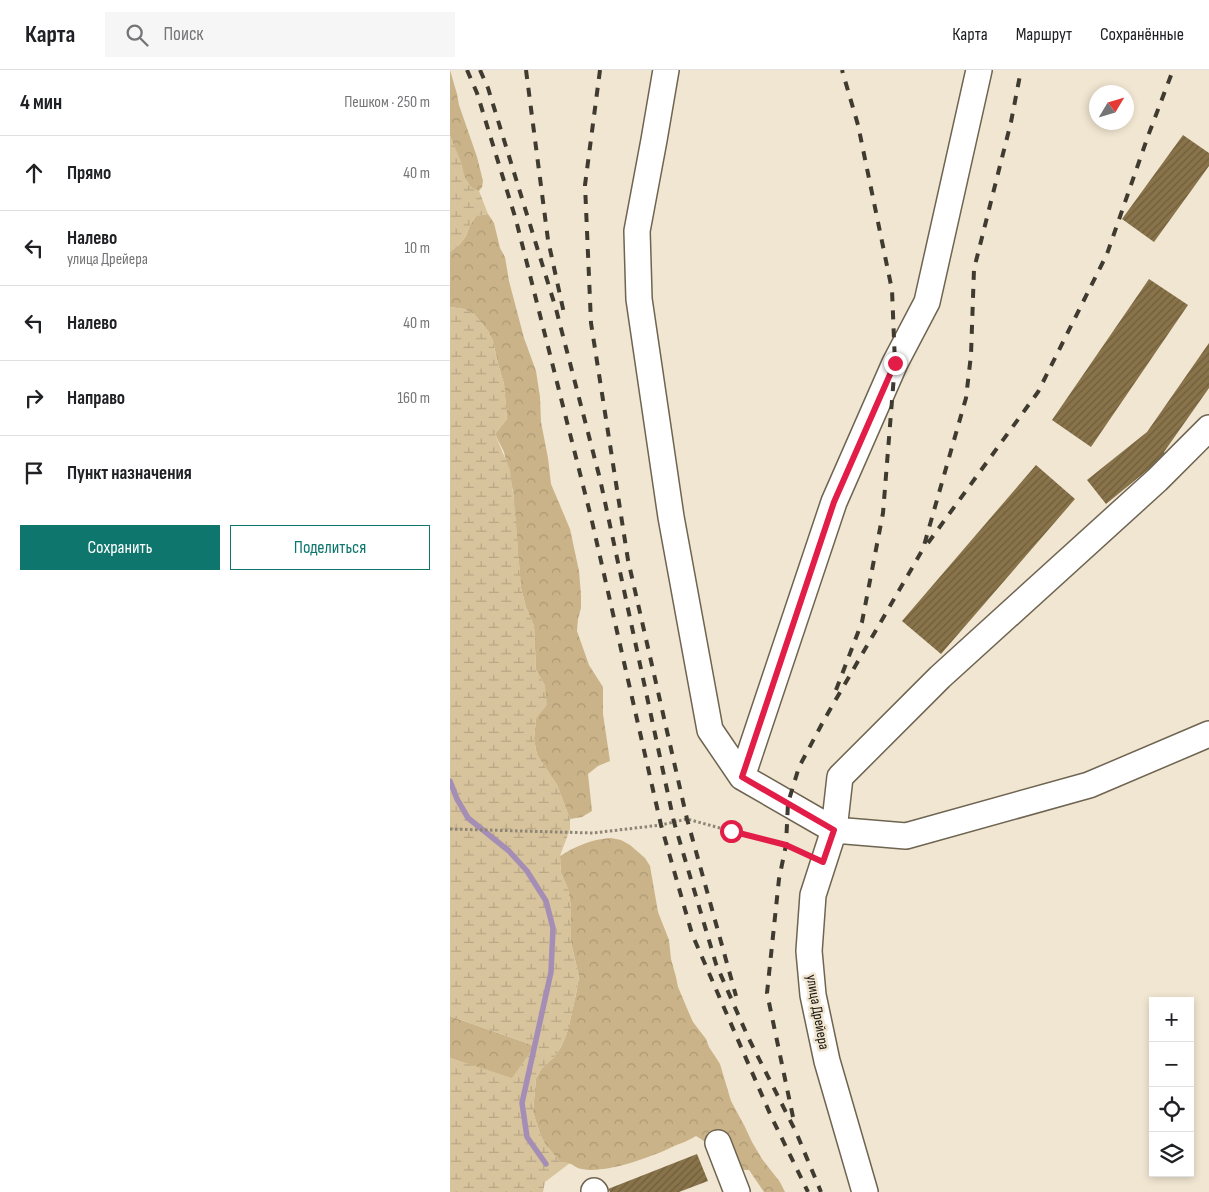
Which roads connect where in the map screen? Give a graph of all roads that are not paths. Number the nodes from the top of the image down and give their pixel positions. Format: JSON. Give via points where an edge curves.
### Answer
{"nodes":[{"id":1,"x":666,"y":70,"type":"edge"},
{"id":2,"x":979,"y":70,"type":"edge"},
{"id":3,"x":1209,"y":428,"type":"edge"},
{"id":4,"x":1209,"y":734,"type":"edge"},
{"id":5,"x":742,"y":777,"type":"junction"},
{"id":6,"x":834,"y":830,"type":"junction"},
{"id":7,"x":718,"y":1143,"type":"dead end"},
{"id":8,"x":731,"y":1190,"type":"edge"},
{"id":9,"x":865,"y":1192,"type":"edge"}],
"edges":[{"from":1,"to":5,"type":"street","via":[[637,231],[638,299],[671,517],[710,730]]},
{"from":2,"to":5,"type":"street","via":[[927,302],[895,363],[834,502]]},
{"from":3,"to":6,"type":"street","name":"улица Дрейера","via":[[1157,480],[940,677],[840,777]]},
{"from":4,"to":6,"type":"street","via":[[1089,785],[906,836]]},
{"from":5,"to":6,"type":"street"},
{"from":6,"to":9,"type":"street","name":"улица Дрейера","via":[[813,895],[809,951],[813,995],[827,1061]]},
{"from":7,"to":8,"type":"street"}]}
